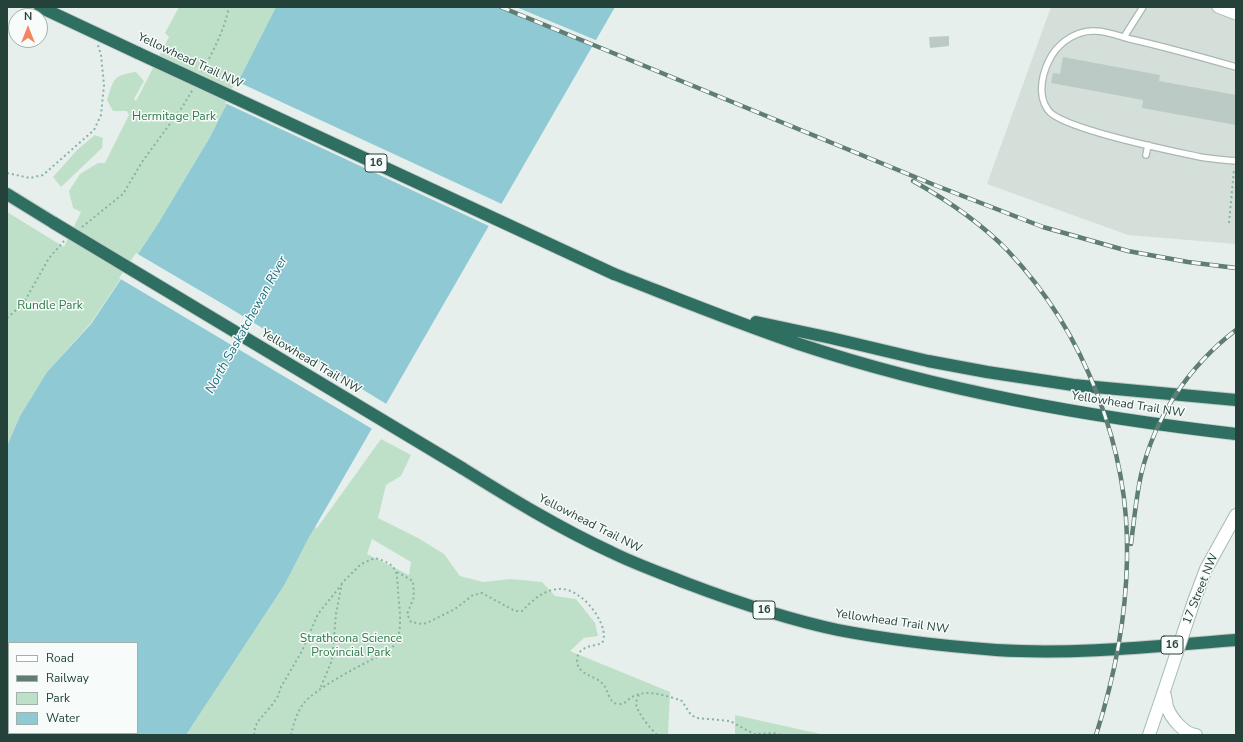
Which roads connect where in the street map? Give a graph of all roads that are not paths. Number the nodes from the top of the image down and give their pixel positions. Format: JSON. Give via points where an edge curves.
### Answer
{"nodes":[{"id":1,"x":40,"y":7,"type":"edge"},
{"id":2,"x":1143,"y":7,"type":"edge"},
{"id":3,"x":1218,"y":7,"type":"edge"},
{"id":4,"x":1236,"y":14,"type":"edge"},
{"id":5,"x":1124,"y":37,"type":"junction"},
{"id":6,"x":1236,"y":67,"type":"edge"},
{"id":7,"x":1148,"y":145,"type":"junction"},
{"id":8,"x":1146,"y":156,"type":"dead end"},
{"id":9,"x":1236,"y":161,"type":"edge"},
{"id":10,"x":7,"y":194,"type":"edge"},
{"id":11,"x":710,"y":312,"type":"junction"},
{"id":12,"x":1236,"y":400,"type":"edge"},
{"id":13,"x":1236,"y":434,"type":"edge"},
{"id":14,"x":1236,"y":515,"type":"edge"},
{"id":15,"x":1236,"y":641,"type":"edge"},
{"id":16,"x":1164,"y":691,"type":"junction"},
{"id":17,"x":1149,"y":735,"type":"edge"},
{"id":18,"x":1196,"y":735,"type":"edge"}],
"edges":[{"from":1,"to":11,"type":"highway","name":"Yellowhead Trail NW","number":"16","bridge":true,"via":[[614,274]]},
{"from":2,"to":5,"type":"lane"},
{"from":3,"to":4,"type":"street"},
{"from":5,"to":6,"type":"lane"},
{"from":5,"to":7,"type":"lane","via":[[1095,31],[1077,34],[1065,41],[1045,68],[1042,82],[1043,98],[1048,110],[1061,120]]},
{"from":7,"to":8,"type":"lane"},
{"from":7,"to":9,"type":"lane","via":[[1201,157]]},
{"from":10,"to":15,"type":"highway","name":"Yellowhead Trail NW","number":"16","bridge":true,"via":[[571,532],[639,565],[738,602],[782,616],[838,629],[903,640],[996,650],[1095,650]]},
{"from":11,"to":12,"type":"highway","via":[[987,372],[1073,385]]},
{"from":11,"to":13,"type":"highway","name":"Yellowhead Trail NW","number":"16","via":[[799,344],[976,392],[1033,404]]},
{"from":14,"to":16,"type":"main road","name":"17 Street NW","bridge":true,"via":[[1206,569]]},
{"from":16,"to":17,"type":"main road","name":"17 Street NW"},
{"from":16,"to":18,"type":"main road","via":[[1168,708],[1177,723],[1190,734]]}]}
